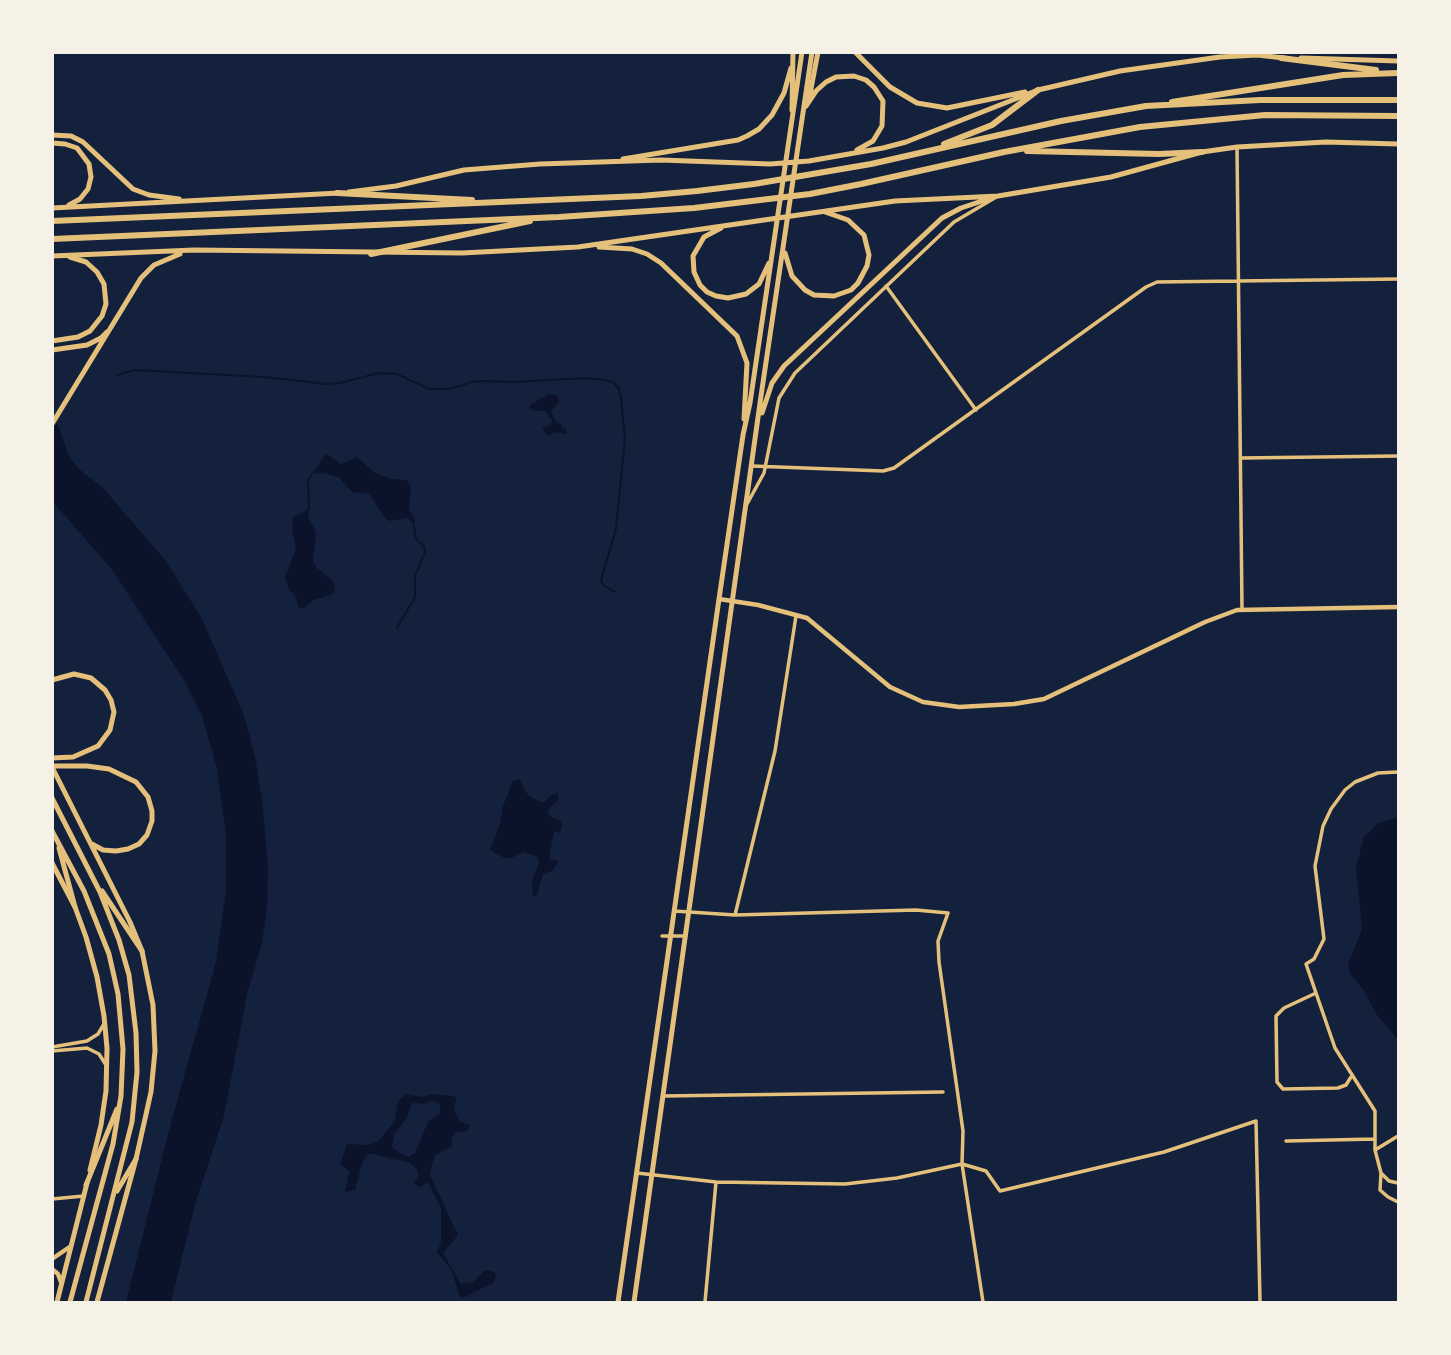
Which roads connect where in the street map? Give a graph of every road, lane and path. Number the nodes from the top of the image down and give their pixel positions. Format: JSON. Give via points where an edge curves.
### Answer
{"nodes":[{"id":1,"x":793,"y":52,"type":"edge"},
{"id":2,"x":802,"y":52,"type":"edge"},
{"id":3,"x":812,"y":52,"type":"edge"},
{"id":4,"x":818,"y":52,"type":"edge"},
{"id":5,"x":1215,"y":52,"type":"edge"},
{"id":6,"x":1247,"y":52,"type":"edge"},
{"id":7,"x":855,"y":53,"type":"edge"},
{"id":8,"x":1255,"y":55,"type":"junction"},
{"id":9,"x":1281,"y":58,"type":"junction"},
{"id":10,"x":1205,"y":59,"type":"junction"},
{"id":11,"x":1398,"y":61,"type":"edge"},
{"id":12,"x":791,"y":68,"type":"junction"},
{"id":13,"x":1398,"y":72,"type":"edge"},
{"id":14,"x":1038,"y":90,"type":"junction"},
{"id":15,"x":1398,"y":100,"type":"edge"},
{"id":16,"x":1146,"y":106,"type":"junction"},
{"id":17,"x":805,"y":109,"type":"junction"},
{"id":18,"x":792,"y":113,"type":"junction"},
{"id":19,"x":1398,"y":116,"type":"edge"},
{"id":20,"x":55,"y":135,"type":"edge"},
{"id":21,"x":55,"y":143,"type":"edge"},
{"id":22,"x":1398,"y":144,"type":"edge"},
{"id":23,"x":1237,"y":147,"type":"junction"},
{"id":24,"x":1004,"y":152,"type":"junction"},
{"id":25,"x":1202,"y":152,"type":"junction"},
{"id":26,"x":845,"y":155,"type":"junction"},
{"id":27,"x":913,"y":155,"type":"junction"},
{"id":28,"x":615,"y":162,"type":"junction"},
{"id":29,"x":337,"y":193,"type":"junction"},
{"id":30,"x":998,"y":196,"type":"junction"},
{"id":31,"x":191,"y":201,"type":"junction"},
{"id":32,"x":519,"y":201,"type":"junction"},
{"id":33,"x":52,"y":208,"type":"edge"},
{"id":34,"x":815,"y":211,"type":"junction"},
{"id":35,"x":559,"y":217,"type":"junction"},
{"id":36,"x":52,"y":221,"type":"edge"},
{"id":37,"x":735,"y":223,"type":"junction"},
{"id":38,"x":52,"y":239,"type":"edge"},
{"id":39,"x":578,"y":247,"type":"junction"},
{"id":40,"x":784,"y":247,"type":"junction"},
{"id":41,"x":194,"y":250,"type":"junction"},
{"id":42,"x":371,"y":254,"type":"junction"},
{"id":43,"x":772,"y":254,"type":"junction"},
{"id":44,"x":52,"y":256,"type":"edge"},
{"id":45,"x":1398,"y":279,"type":"edge"},
{"id":46,"x":1238,"y":281,"type":"junction"},
{"id":47,"x":886,"y":286,"type":"junction"},
{"id":48,"x":115,"y":322,"type":"junction"},
{"id":49,"x":52,"y":341,"type":"edge"},
{"id":50,"x":52,"y":350,"type":"edge"},
{"id":51,"x":976,"y":410,"type":"junction"},
{"id":52,"x":52,"y":424,"type":"edge"},
{"id":53,"x":758,"y":426,"type":"junction"},
{"id":54,"x":743,"y":435,"type":"junction"},
{"id":55,"x":1398,"y":456,"type":"edge"},
{"id":56,"x":1241,"y":458,"type":"junction"},
{"id":57,"x":752,"y":466,"type":"junction"},
{"id":58,"x":765,"y":466,"type":"junction"},
{"id":59,"x":746,"y":506,"type":"junction"},
{"id":60,"x":719,"y":598,"type":"junction"},
{"id":61,"x":733,"y":600,"type":"junction"},
{"id":62,"x":1398,"y":607,"type":"edge"},
{"id":63,"x":1242,"y":609,"type":"junction"},
{"id":64,"x":796,"y":614,"type":"junction"},
{"id":65,"x":52,"y":680,"type":"edge"},
{"id":66,"x":52,"y":758,"type":"edge"},
{"id":67,"x":52,"y":767,"type":"edge"},
{"id":68,"x":1398,"y":772,"type":"edge"},
{"id":69,"x":52,"y":798,"type":"edge"},
{"id":70,"x":52,"y":831,"type":"edge"},
{"id":71,"x":57,"y":838,"type":"junction"},
{"id":72,"x":90,"y":843,"type":"junction"},
{"id":73,"x":52,"y":863,"type":"edge"},
{"id":74,"x":55,"y":871,"type":"edge"},
{"id":75,"x":91,"y":874,"type":"junction"},
{"id":76,"x":75,"y":907,"type":"junction"},
{"id":77,"x":674,"y":911,"type":"junction"},
{"id":78,"x":689,"y":912,"type":"junction"},
{"id":79,"x":735,"y":915,"type":"junction"},
{"id":80,"x":662,"y":936,"type":"dead end"},
{"id":81,"x":671,"y":936,"type":"junction"},
{"id":82,"x":686,"y":936,"type":"junction"},
{"id":83,"x":142,"y":951,"type":"junction"},
{"id":84,"x":1316,"y":993,"type":"junction"},
{"id":85,"x":105,"y":1022,"type":"junction"},
{"id":86,"x":52,"y":1049,"type":"edge"},
{"id":87,"x":107,"y":1069,"type":"junction"},
{"id":88,"x":1352,"y":1077,"type":"junction"},
{"id":89,"x":943,"y":1092,"type":"dead end"},
{"id":90,"x":121,"y":1096,"type":"junction"},
{"id":91,"x":663,"y":1096,"type":"junction"},
{"id":92,"x":1398,"y":1136,"type":"edge"},
{"id":93,"x":1375,"y":1139,"type":"junction"},
{"id":94,"x":1286,"y":1142,"type":"dead end"},
{"id":95,"x":1375,"y":1150,"type":"junction"},
{"id":96,"x":136,"y":1159,"type":"junction"},
{"id":97,"x":961,"y":1164,"type":"junction"},
{"id":98,"x":637,"y":1173,"type":"junction"},
{"id":99,"x":1381,"y":1174,"type":"junction"},
{"id":100,"x":652,"y":1175,"type":"junction"},
{"id":101,"x":716,"y":1182,"type":"junction"},
{"id":102,"x":1398,"y":1183,"type":"edge"},
{"id":103,"x":86,"y":1185,"type":"junction"},
{"id":104,"x":84,"y":1196,"type":"junction"},
{"id":105,"x":52,"y":1199,"type":"edge"},
{"id":106,"x":113,"y":1200,"type":"junction"},
{"id":107,"x":1398,"y":1202,"type":"edge"},
{"id":108,"x":71,"y":1245,"type":"junction"},
{"id":109,"x":52,"y":1259,"type":"edge"},
{"id":110,"x":52,"y":1269,"type":"edge"},
{"id":111,"x":61,"y":1286,"type":"junction"},
{"id":112,"x":57,"y":1303,"type":"edge"},
{"id":113,"x":70,"y":1303,"type":"edge"},
{"id":114,"x":86,"y":1303,"type":"edge"},
{"id":115,"x":97,"y":1303,"type":"edge"},
{"id":116,"x":618,"y":1303,"type":"edge"},
{"id":117,"x":634,"y":1303,"type":"edge"},
{"id":118,"x":705,"y":1303,"type":"edge"},
{"id":119,"x":983,"y":1303,"type":"edge"},
{"id":120,"x":1260,"y":1303,"type":"edge"}],
"edges":[{"from":1,"to":12,"type":"main road"},
{"from":2,"to":18,"type":"main road"},
{"from":3,"to":17,"type":"main road"},
{"from":4,"to":17,"type":"main road"},
{"from":5,"to":10,"type":"main road"},
{"from":6,"to":8,"type":"main road"},
{"from":7,"to":14,"type":"main road","via":[[900,94],[936,107]]},
{"from":8,"to":9,"type":"main road"},
{"from":8,"to":10,"type":"main road"},
{"from":9,"to":11,"type":"main road"},
{"from":9,"to":13,"type":"highway"},
{"from":10,"to":14,"type":"main road","via":[[1120,71]]},
{"from":12,"to":18,"type":"main road"},
{"from":12,"to":28,"type":"main road","via":[[780,101],[759,129],[738,140]]},
{"from":13,"to":16,"type":"highway","via":[[1343,75]]},
{"from":14,"to":26,"type":"main road","via":[[906,142]]},
{"from":14,"to":27,"type":"highway","via":[[992,125]]},
{"from":15,"to":16,"type":"highway"},
{"from":16,"to":27,"type":"highway"},
{"from":17,"to":26,"type":"main road","via":[[826,82],[848,76],[874,87],[883,101],[880,131],[873,141]]},
{"from":17,"to":40,"type":"main road"},
{"from":18,"to":43,"type":"main road"},
{"from":19,"to":24,"type":"highway","via":[[1312,114],[1189,120]]},
{"from":20,"to":31,"type":"main road","via":[[83,142],[133,189]]},
{"from":21,"to":33,"type":"main road","via":[[82,152],[91,177],[80,200]]},
{"from":22,"to":23,"type":"main road"},
{"from":23,"to":25,"type":"main road"},
{"from":23,"to":46,"type":"street"},
{"from":24,"to":25,"type":"highway"},
{"from":24,"to":35,"type":"highway","via":[[810,194]]},
{"from":25,"to":30,"type":"main road","via":[[1111,177]]},
{"from":26,"to":28,"type":"main road","via":[[770,164]]},
{"from":27,"to":32,"type":"highway","via":[[754,184],[641,196]]},
{"from":28,"to":29,"type":"main road","via":[[464,170],[396,186]]},
{"from":29,"to":31,"type":"main road"},
{"from":29,"to":32,"type":"highway"},
{"from":30,"to":34,"type":"main road"},
{"from":30,"to":47,"type":"street","via":[[954,222]]},
{"from":30,"to":53,"type":"main road","via":[[942,218],[784,366],[767,393]]},
{"from":31,"to":33,"type":"main road"},
{"from":32,"to":36,"type":"highway"},
{"from":34,"to":37,"type":"main road"},
{"from":34,"to":40,"type":"main road","via":[[839,215],[864,235],[869,256],[863,276],[851,290],[834,296],[805,290],[792,276]]},
{"from":35,"to":38,"type":"highway"},
{"from":35,"to":42,"type":"highway"},
{"from":37,"to":39,"type":"main road"},
{"from":37,"to":43,"type":"main road","via":[[704,237],[693,256],[696,278],[707,292],[736,297],[753,290],[764,277]]},
{"from":39,"to":42,"type":"main road"},
{"from":39,"to":54,"type":"main road","via":[[617,247],[647,254],[671,271],[737,336],[747,363]]},
{"from":40,"to":53,"type":"main road"},
{"from":41,"to":42,"type":"main road"},
{"from":41,"to":44,"type":"main road"},
{"from":41,"to":48,"type":"main road","via":[[171,256],[147,271]]},
{"from":43,"to":54,"type":"main road"},
{"from":44,"to":49,"type":"main road","via":[[78,259],[97,272],[106,297],[99,321],[90,331]]},
{"from":45,"to":46,"type":"street"},
{"from":46,"to":51,"type":"street","via":[[1152,284]]},
{"from":46,"to":56,"type":"street"},
{"from":47,"to":51,"type":"street"},
{"from":47,"to":58,"type":"street","via":[[787,383],[775,408]]},
{"from":48,"to":50,"type":"main road","via":[[94,342]]},
{"from":48,"to":52,"type":"main road"},
{"from":51,"to":58,"type":"street","via":[[891,469]]},
{"from":53,"to":57,"type":"main road"},
{"from":54,"to":60,"type":"main road"},
{"from":55,"to":56,"type":"street"},
{"from":56,"to":63,"type":"street"},
{"from":57,"to":58,"type":"street"},
{"from":57,"to":59,"type":"main road"},
{"from":58,"to":59,"type":"street"},
{"from":59,"to":61,"type":"main road"},
{"from":60,"to":61,"type":"street"},
{"from":60,"to":77,"type":"main road"},
{"from":61,"to":64,"type":"street"},
{"from":61,"to":78,"type":"main road"},
{"from":62,"to":63,"type":"street"},
{"from":63,"to":64,"type":"street","via":[[1217,616],[1044,699],[959,707],[923,702],[890,687],[816,624]]},
{"from":64,"to":79,"type":"street","via":[[775,751]]},
{"from":65,"to":66,"type":"main road","via":[[74,674],[91,678],[105,690],[113,706],[112,724],[104,740],[89,751]]},
{"from":67,"to":72,"type":"main road"},
{"from":67,"to":72,"type":"main road","via":[[103,768],[128,778],[144,791],[152,808],[150,828],[136,846],[116,852]]},
{"from":68,"to":84,"type":"street","via":[[1378,773],[1355,782],[1322,826],[1315,866],[1324,939],[1314,959],[1306,964]]},
{"from":69,"to":75,"type":"main road"},
{"from":70,"to":71,"type":"main road"},
{"from":71,"to":76,"type":"main road"},
{"from":71,"to":90,"type":"main road","via":[[88,901],[112,966],[123,1034]]},
{"from":72,"to":83,"type":"main road"},
{"from":73,"to":74,"type":"main road"},
{"from":74,"to":76,"type":"main road"},
{"from":75,"to":83,"type":"main road"},
{"from":75,"to":106,"type":"main road","via":[[122,949],[136,1032],[134,1108]]},
{"from":76,"to":85,"type":"main road","via":[[94,964]]},
{"from":77,"to":78,"type":"street"},
{"from":77,"to":81,"type":"main road"},
{"from":78,"to":79,"type":"street"},
{"from":78,"to":82,"type":"main road"},
{"from":79,"to":97,"type":"street","via":[[948,913],[937,941],[963,1131]]},
{"from":80,"to":81,"type":"street"},
{"from":81,"to":82,"type":"street"},
{"from":81,"to":98,"type":"main road"},
{"from":82,"to":91,"type":"main road"},
{"from":83,"to":96,"type":"main road","via":[[153,1005],[155,1064]]},
{"from":84,"to":88,"type":"street","via":[[1335,1048]]},
{"from":84,"to":88,"type":"street","via":[[1276,1016],[1277,1082],[1283,1089],[1338,1088]]},
{"from":85,"to":86,"type":"street","via":[[87,1041]]},
{"from":85,"to":87,"type":"main road"},
{"from":86,"to":87,"type":"street","via":[[89,1049],[101,1056]]},
{"from":87,"to":103,"type":"main road","via":[[101,1125]]},
{"from":88,"to":93,"type":"street","via":[[1375,1111]]},
{"from":89,"to":91,"type":"street"},
{"from":90,"to":103,"type":"main road"},
{"from":90,"to":113,"type":"main road","via":[[111,1154]]},
{"from":91,"to":100,"type":"main road"},
{"from":92,"to":95,"type":"street"},
{"from":93,"to":94,"type":"street"},
{"from":93,"to":95,"type":"street"},
{"from":95,"to":99,"type":"street"},
{"from":96,"to":106,"type":"main road"},
{"from":96,"to":115,"type":"main road"},
{"from":97,"to":101,"type":"street","via":[[845,1184]]},
{"from":97,"to":119,"type":"street"},
{"from":97,"to":120,"type":"street","via":[[986,1171],[1000,1191],[1164,1152],[1256,1121]]},
{"from":98,"to":100,"type":"street"},
{"from":98,"to":116,"type":"main road"},
{"from":99,"to":102,"type":"street"},
{"from":99,"to":107,"type":"street","via":[[1380,1190]]},
{"from":100,"to":101,"type":"street"},
{"from":100,"to":117,"type":"main road"},
{"from":101,"to":118,"type":"street"},
{"from":103,"to":104,"type":"main road"},
{"from":104,"to":105,"type":"street"},
{"from":104,"to":108,"type":"main road"},
{"from":106,"to":114,"type":"main road"},
{"from":108,"to":109,"type":"street"},
{"from":108,"to":111,"type":"main road"},
{"from":110,"to":111,"type":"street"},
{"from":111,"to":112,"type":"main road"}]}
